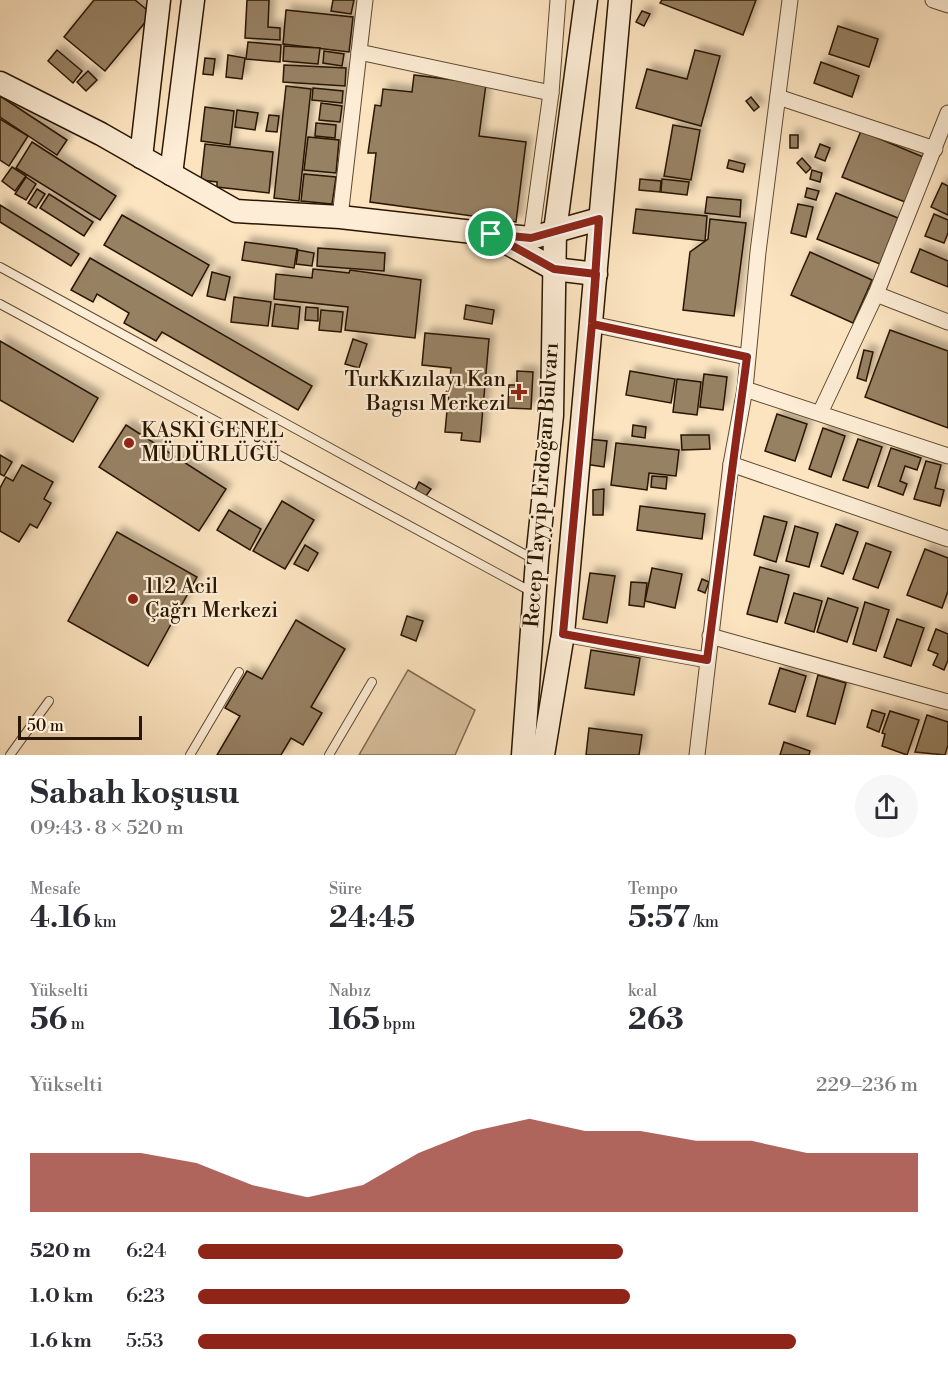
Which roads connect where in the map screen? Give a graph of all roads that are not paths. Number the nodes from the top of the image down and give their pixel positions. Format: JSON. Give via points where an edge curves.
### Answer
{"nodes":[{"id":1,"x":159,"y":0,"type":"edge"},
{"id":2,"x":193,"y":0,"type":"edge"},
{"id":3,"x":365,"y":0,"type":"edge"},
{"id":4,"x":558,"y":0,"type":"edge"},
{"id":5,"x":586,"y":0,"type":"edge"},
{"id":6,"x":620,"y":0,"type":"edge"},
{"id":7,"x":790,"y":0,"type":"edge"},
{"id":8,"x":933,"y":0,"type":"edge"},
{"id":9,"x":948,"y":5,"type":"edge"},
{"id":10,"x":359,"y":52,"type":"junction"},
{"id":11,"x":0,"y":83,"type":"edge"},
{"id":12,"x":551,"y":93,"type":"junction"},
{"id":13,"x":778,"y":97,"type":"junction"},
{"id":14,"x":948,"y":113,"type":"edge"},
{"id":15,"x":935,"y":149,"type":"junction"},
{"id":16,"x":141,"y":157,"type":"junction"},
{"id":17,"x":171,"y":174,"type":"junction"},
{"id":18,"x":340,"y":218,"type":"junction"},
{"id":19,"x":599,"y":219,"type":"junction"},
{"id":20,"x":555,"y":231,"type":"junction"},
{"id":21,"x":491,"y":234,"type":"junction"},
{"id":22,"x":531,"y":238,"type":"junction"},
{"id":23,"x":0,"y":267,"type":"edge"},
{"id":24,"x":554,"y":269,"type":"junction"},
{"id":25,"x":596,"y":274,"type":"junction"},
{"id":26,"x":876,"y":294,"type":"junction"},
{"id":27,"x":0,"y":304,"type":"edge"},
{"id":28,"x":948,"y":322,"type":"edge"},
{"id":29,"x":592,"y":324,"type":"junction"},
{"id":30,"x":747,"y":357,"type":"junction"},
{"id":31,"x":745,"y":389,"type":"junction"},
{"id":32,"x":820,"y":413,"type":"junction"},
{"id":33,"x":948,"y":456,"type":"edge"},
{"id":34,"x":731,"y":464,"type":"junction"},
{"id":35,"x":948,"y":539,"type":"edge"},
{"id":36,"x":537,"y":560,"type":"junction"},
{"id":37,"x":534,"y":593,"type":"junction"},
{"id":38,"x":563,"y":634,"type":"junction"},
{"id":39,"x":710,"y":636,"type":"junction"},
{"id":40,"x":707,"y":660,"type":"junction"},
{"id":41,"x":239,"y":672,"type":"dead end"},
{"id":42,"x":372,"y":682,"type":"dead end"},
{"id":43,"x":49,"y":701,"type":"dead end"},
{"id":44,"x":948,"y":702,"type":"edge"},
{"id":45,"x":10,"y":755,"type":"edge"},
{"id":46,"x":190,"y":755,"type":"edge"},
{"id":47,"x":329,"y":755,"type":"edge"},
{"id":48,"x":523,"y":755,"type":"edge"},
{"id":49,"x":543,"y":755,"type":"edge"},
{"id":50,"x":697,"y":755,"type":"edge"}],
"edges":[{"from":1,"to":16,"type":"main road"},
{"from":2,"to":17,"type":"main road"},
{"from":3,"to":10,"type":"street"},
{"from":4,"to":12,"type":"street"},
{"from":5,"to":20,"type":"main road","name":"Recep Tayyip Erdoğan Bulvarı"},
{"from":6,"to":19,"type":"main road","name":"Recep Tayyip Erdoğan Bulvarı"},
{"from":7,"to":13,"type":"street"},
{"from":8,"to":9,"type":"street"},
{"from":10,"to":12,"type":"street"},
{"from":10,"to":18,"type":"street"},
{"from":11,"to":16,"type":"main road"},
{"from":12,"to":22,"type":"street"},
{"from":13,"to":15,"type":"street"},
{"from":13,"to":30,"type":"street"},
{"from":14,"to":15,"type":"street"},
{"from":15,"to":26,"type":"street"},
{"from":16,"to":17,"type":"main road"},
{"from":17,"to":18,"type":"main road","via":[[236,211]]},
{"from":18,"to":21,"type":"main road"},
{"from":19,"to":20,"type":"main road"},
{"from":19,"to":25,"type":"main road","name":"Recep Tayyip Erdoğan Bulvarı"},
{"from":20,"to":22,"type":"main road"},
{"from":20,"to":24,"type":"main road","name":"Recep Tayyip Erdoğan Bulvarı"},
{"from":21,"to":22,"type":"main road"},
{"from":21,"to":24,"type":"main road"},
{"from":23,"to":36,"type":"lane"},
{"from":24,"to":25,"type":"main road"},
{"from":24,"to":36,"type":"main road","name":"Recep Tayyip Erdoğan Bulvarı","via":[[552,415]]},
{"from":25,"to":29,"type":"main road","name":"Recep Tayyip Erdoğan Bulvarı"},
{"from":26,"to":28,"type":"street"},
{"from":26,"to":32,"type":"street"},
{"from":27,"to":37,"type":"lane"},
{"from":29,"to":30,"type":"street"},
{"from":29,"to":38,"type":"main road","name":"Recep Tayyip Erdoğan Bulvarı"},
{"from":30,"to":31,"type":"street"},
{"from":31,"to":32,"type":"street"},
{"from":31,"to":34,"type":"street"},
{"from":32,"to":33,"type":"street"},
{"from":34,"to":35,"type":"street"},
{"from":34,"to":39,"type":"street"},
{"from":36,"to":37,"type":"main road","name":"Recep Tayyip Erdoğan Bulvarı"},
{"from":37,"to":48,"type":"main road","name":"Recep Tayyip Erdoğan Bulvarı"},
{"from":38,"to":40,"type":"street"},
{"from":38,"to":49,"type":"main road","name":"Recep Tayyip Erdoğan Bulvarı"},
{"from":39,"to":40,"type":"street"},
{"from":39,"to":44,"type":"street"},
{"from":40,"to":50,"type":"street"},
{"from":41,"to":46,"type":"lane"},
{"from":42,"to":47,"type":"lane"},
{"from":43,"to":45,"type":"lane"}]}
